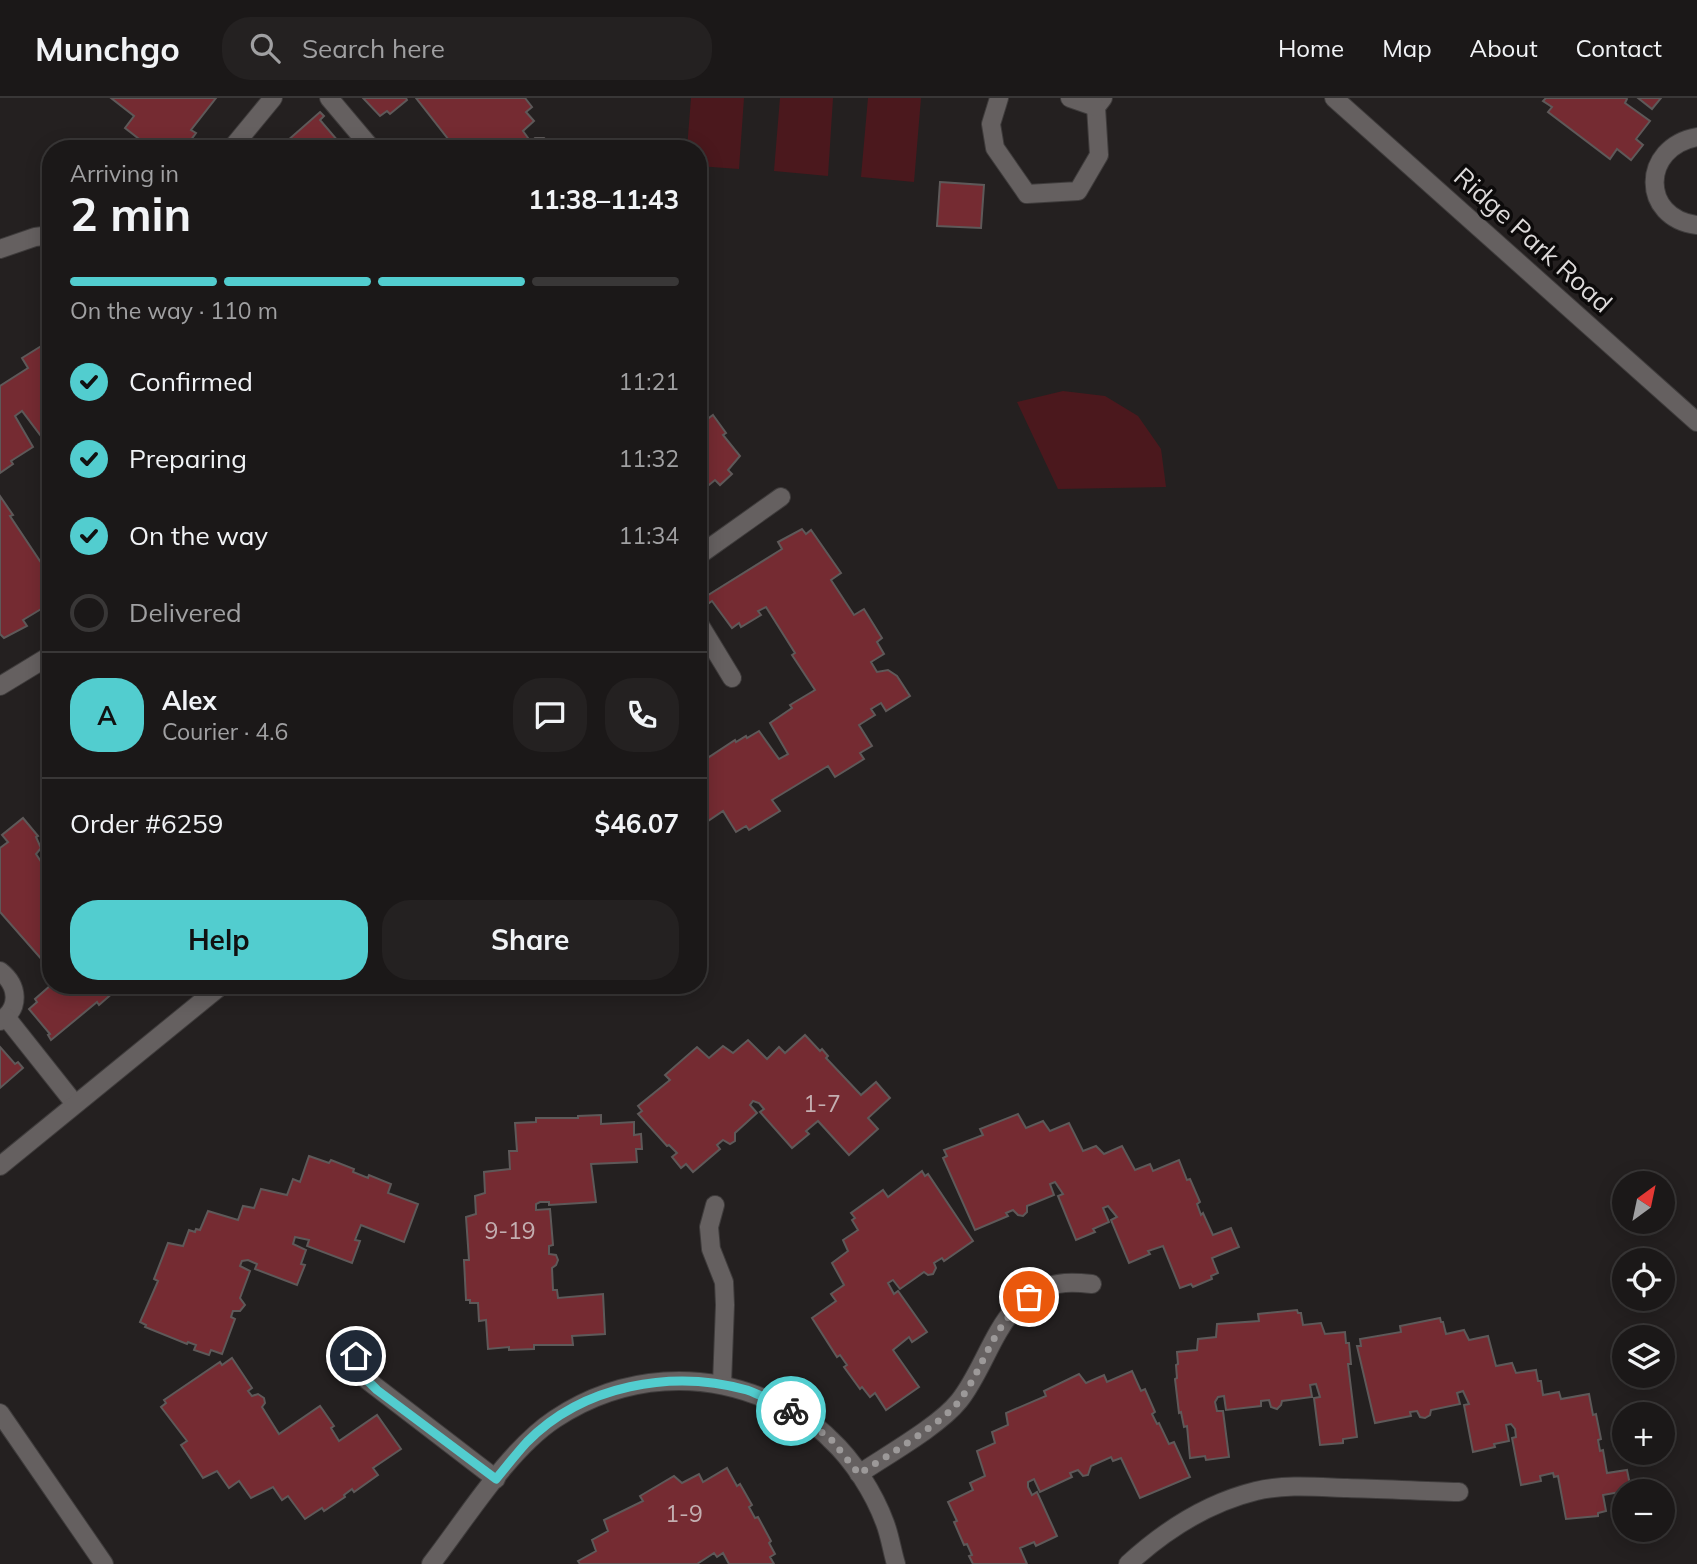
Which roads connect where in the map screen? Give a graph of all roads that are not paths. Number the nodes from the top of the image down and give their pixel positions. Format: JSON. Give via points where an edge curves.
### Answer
{"nodes":[{"id":1,"x":273,"y":98,"type":"edge"},
{"id":2,"x":329,"y":98,"type":"edge"},
{"id":3,"x":999,"y":98,"type":"edge"},
{"id":4,"x":1070,"y":98,"type":"edge"},
{"id":5,"x":1334,"y":98,"type":"edge"},
{"id":6,"x":1100,"y":103,"type":"edge"},
{"id":7,"x":1697,"y":137,"type":"edge"},
{"id":8,"x":238,"y":140,"type":"edge"},
{"id":9,"x":364,"y":140,"type":"edge"},
{"id":10,"x":1697,"y":225,"type":"edge"},
{"id":11,"x":42,"y":236,"type":"edge"},
{"id":12,"x":0,"y":249,"type":"edge"},
{"id":13,"x":1697,"y":422,"type":"edge"},
{"id":14,"x":781,"y":497,"type":"dead end"},
{"id":15,"x":707,"y":550,"type":"edge"},
{"id":16,"x":707,"y":637,"type":"edge"},
{"id":17,"x":42,"y":660,"type":"edge"},
{"id":18,"x":732,"y":678,"type":"dead end"},
{"id":19,"x":0,"y":686,"type":"edge"},
{"id":20,"x":0,"y":971,"type":"edge"},
{"id":21,"x":211,"y":994,"type":"edge"},
{"id":22,"x":3,"y":1019,"type":"edge"},
{"id":23,"x":75,"y":1104,"type":"junction"},
{"id":24,"x":0,"y":1166,"type":"edge"},
{"id":25,"x":715,"y":1205,"type":"dead end"},
{"id":26,"x":1092,"y":1284,"type":"dead end"},
{"id":27,"x":356,"y":1339,"type":"dead end"},
{"id":28,"x":723,"y":1384,"type":"junction"},
{"id":29,"x":0,"y":1413,"type":"edge"},
{"id":30,"x":859,"y":1474,"type":"junction"},
{"id":31,"x":496,"y":1479,"type":"junction"},
{"id":32,"x":1459,"y":1492,"type":"dead end"},
{"id":33,"x":104,"y":1564,"type":"edge"},
{"id":34,"x":431,"y":1564,"type":"edge"},
{"id":35,"x":896,"y":1564,"type":"edge"},
{"id":36,"x":1128,"y":1564,"type":"edge"}],
"edges":[{"from":1,"to":8,"type":"street"},
{"from":2,"to":9,"type":"street"},
{"from":3,"to":6,"type":"street","via":[[991,124],[995,148],[1027,194],[1078,191],[1099,155]]},
{"from":4,"to":6,"type":"street"},
{"from":5,"to":13,"type":"street","name":"Ridge Park Road"},
{"from":7,"to":10,"type":"street","via":[[1665,152],[1656,167],[1654,184],[1669,215]]},
{"from":11,"to":12,"type":"street"},
{"from":14,"to":15,"type":"street"},
{"from":16,"to":18,"type":"street"},
{"from":17,"to":19,"type":"street"},
{"from":20,"to":22,"type":"street","via":[[14,987],[16,998]]},
{"from":21,"to":23,"type":"street"},
{"from":22,"to":23,"type":"street"},
{"from":23,"to":24,"type":"street"},
{"from":25,"to":28,"type":"street","via":[[709,1227],[711,1249],[724,1283]]},
{"from":26,"to":30,"type":"street","via":[[1065,1283],[1041,1289],[1017,1306],[998,1329],[958,1402]]},
{"from":27,"to":31,"type":"street","via":[[356,1356],[367,1380]]},
{"from":28,"to":30,"type":"street","via":[[751,1391],[794,1413],[830,1438]]},
{"from":28,"to":31,"type":"street","via":[[684,1380],[638,1384],[594,1397],[554,1420]]},
{"from":29,"to":33,"type":"street"},
{"from":30,"to":35,"type":"street","via":[[885,1522]]},
{"from":31,"to":34,"type":"street"},
{"from":32,"to":36,"type":"street","via":[[1295,1486],[1258,1491],[1187,1518]]}]}
